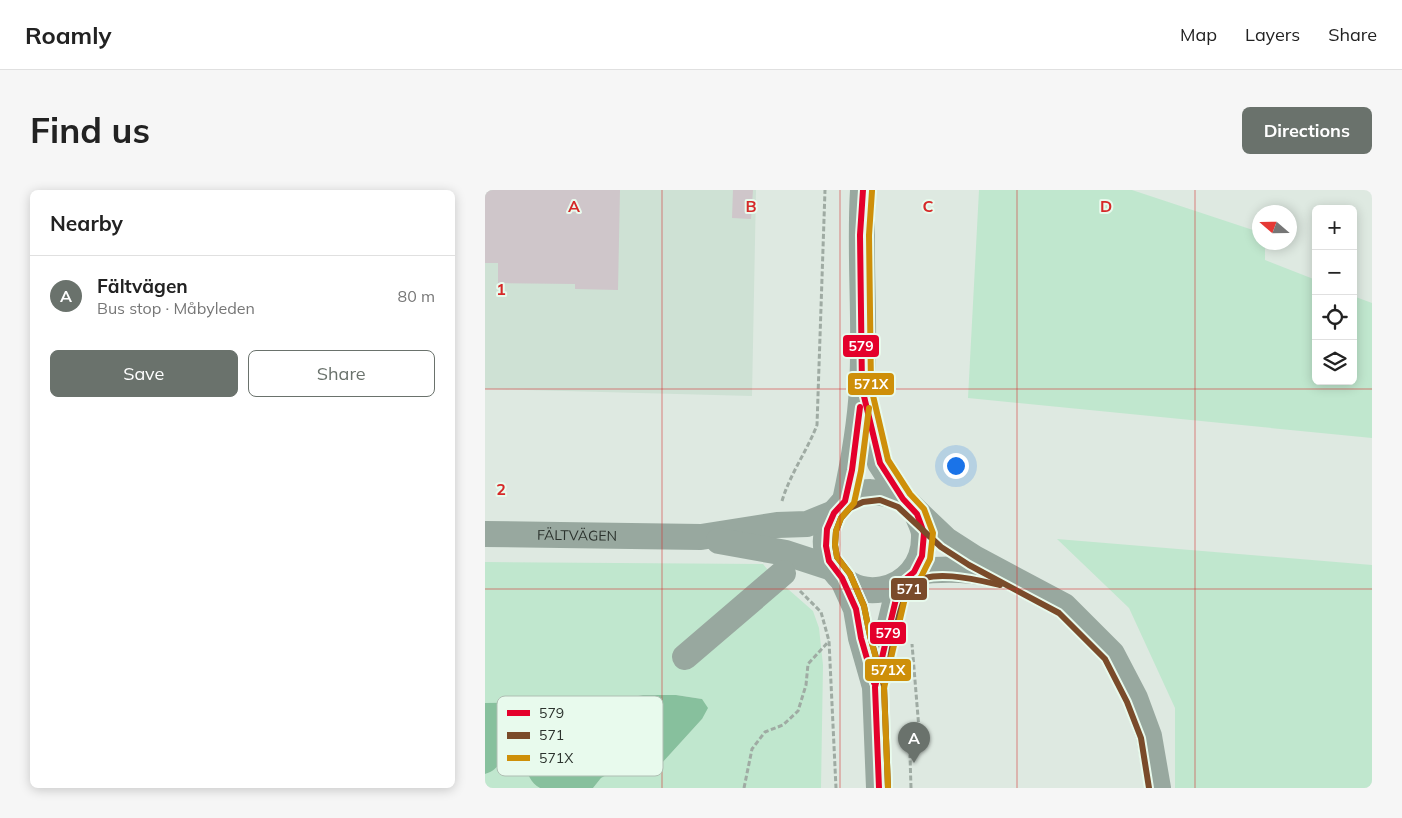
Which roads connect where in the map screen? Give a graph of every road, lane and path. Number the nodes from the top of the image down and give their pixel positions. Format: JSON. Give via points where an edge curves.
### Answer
{"nodes":[{"id":1,"x":825,"y":190,"type":"edge"},
{"id":2,"x":863,"y":190,"type":"edge"},
{"id":3,"x":862,"y":388,"type":"junction"},
{"id":4,"x":818,"y":402,"type":"dead end"},
{"id":5,"x":839,"y":507,"type":"junction"},
{"id":6,"x":910,"y":507,"type":"junction"},
{"id":7,"x":485,"y":534,"type":"edge"},
{"id":8,"x":701,"y":537,"type":"junction"},
{"id":9,"x":783,"y":573,"type":"dead end"},
{"id":10,"x":839,"y":573,"type":"junction"},
{"id":11,"x":908,"y":576,"type":"junction"},
{"id":12,"x":1016,"y":580,"type":"junction"},
{"id":13,"x":905,"y":636,"type":"dead end"},
{"id":14,"x":829,"y":641,"type":"dead end"},
{"id":15,"x":685,"y":658,"type":"dead end"},
{"id":16,"x":832,"y":668,"type":"dead end"},
{"id":17,"x":875,"y":687,"type":"junction"},
{"id":18,"x":743,"y":788,"type":"edge"},
{"id":19,"x":836,"y":788,"type":"edge"},
{"id":20,"x":879,"y":788,"type":"edge"},
{"id":21,"x":911,"y":788,"type":"edge"},
{"id":22,"x":1158,"y":788,"type":"edge"}],
"edges":[{"from":1,"to":4,"type":"path"},
{"from":2,"to":3,"type":"street"},
{"from":3,"to":5,"type":"street","via":[[852,470]]},
{"from":3,"to":6,"type":"street","via":[[880,463]]},
{"from":5,"to":6,"type":"street","via":[[861,493],[881,492]]},
{"from":5,"to":8,"type":"street","name":"FÄLTVÄGEN","via":[[807,524],[777,525]]},
{"from":5,"to":10,"type":"street","via":[[827,530],[826,546],[829,560]]},
{"from":6,"to":11,"type":"street","via":[[924,533],[922,556]]},
{"from":6,"to":12,"type":"street","via":[[946,540]]},
{"from":7,"to":8,"type":"street","name":"FÄLTVÄGEN"},
{"from":8,"to":10,"type":"street","name":"FÄLTVÄGEN","via":[[786,553]]},
{"from":9,"to":15,"type":"street"},
{"from":10,"to":11,"type":"street","via":[[865,590],[897,585]]},
{"from":10,"to":17,"type":"street","via":[[856,609]]},
{"from":11,"to":12,"type":"street","via":[[944,568],[971,569]]},
{"from":11,"to":17,"type":"street","via":[[896,599]]},
{"from":12,"to":22,"type":"street","via":[[1064,606],[1112,654],[1135,698],[1149,736]]},
{"from":13,"to":21,"type":"path","via":[[912,644],[919,729],[910,756]]},
{"from":14,"to":18,"type":"path","via":[[808,664],[798,711],[783,725],[765,732],[753,749]]},
{"from":16,"to":19,"type":"path"},
{"from":17,"to":20,"type":"street"}]}
